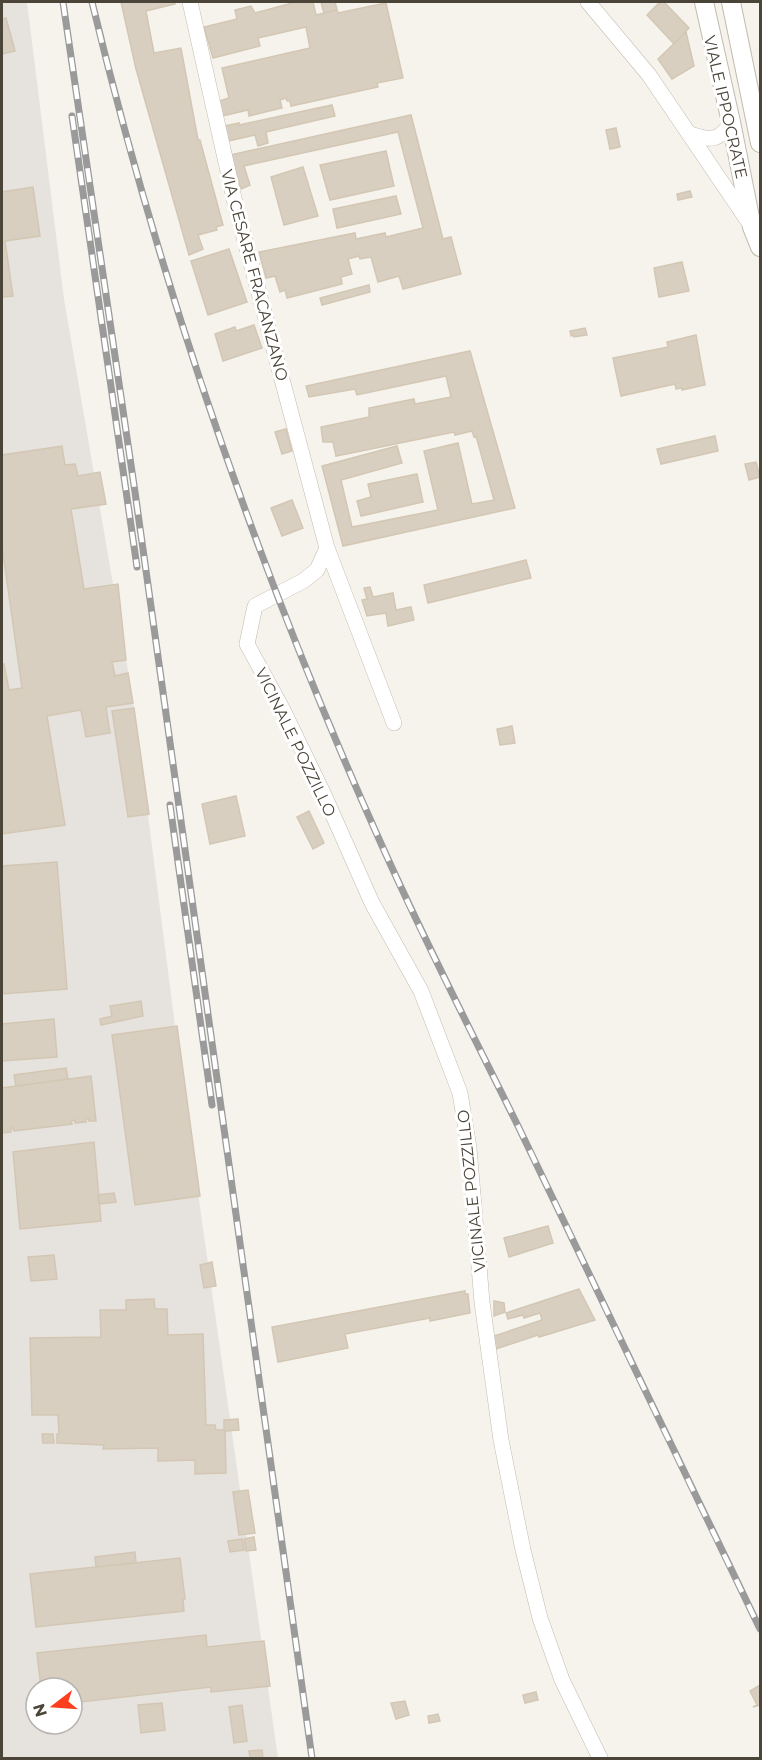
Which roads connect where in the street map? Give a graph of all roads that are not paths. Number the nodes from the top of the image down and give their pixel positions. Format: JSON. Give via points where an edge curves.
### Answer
{"nodes":[{"id":1,"x":190,"y":2,"type":"edge"},
{"id":2,"x":588,"y":2,"type":"edge"},
{"id":3,"x":704,"y":2,"type":"edge"},
{"id":4,"x":731,"y":2,"type":"edge"},
{"id":5,"x":731,"y":122,"type":"junction"},
{"id":6,"x":688,"y":133,"type":"junction"},
{"id":7,"x":760,"y":143,"type":"edge"},
{"id":8,"x":752,"y":227,"type":"junction"},
{"id":9,"x":760,"y":246,"type":"edge"},
{"id":10,"x":327,"y":548,"type":"junction"},
{"id":11,"x":394,"y":723,"type":"dead end"},
{"id":12,"x":600,"y":1758,"type":"edge"}],
"edges":[{"from":1,"to":10,"type":"street","name":"VIA CESARE FRACANZANO","via":[[236,207]]},
{"from":2,"to":6,"type":"street","via":[[649,75]]},
{"from":3,"to":5,"type":"street","name":"VIALE IPPOCRATE"},
{"from":4,"to":7,"type":"street","name":"VIALE IPPOCRATE"},
{"from":5,"to":6,"type":"street","via":[[726,132],[715,138],[703,139]]},
{"from":5,"to":8,"type":"street","name":"VIALE IPPOCRATE"},
{"from":6,"to":8,"type":"street"},
{"from":8,"to":9,"type":"street","name":"VIALE IPPOCRATE"},
{"from":10,"to":11,"type":"street","name":"VIA CESARE FRACANZANO"},
{"from":10,"to":12,"type":"street","name":"VICINALE POZZILLO","via":[[317,570],[255,606],[247,644],[325,797],[372,903],[421,991],[460,1093],[501,1440],[523,1550],[562,1680]]}]}
